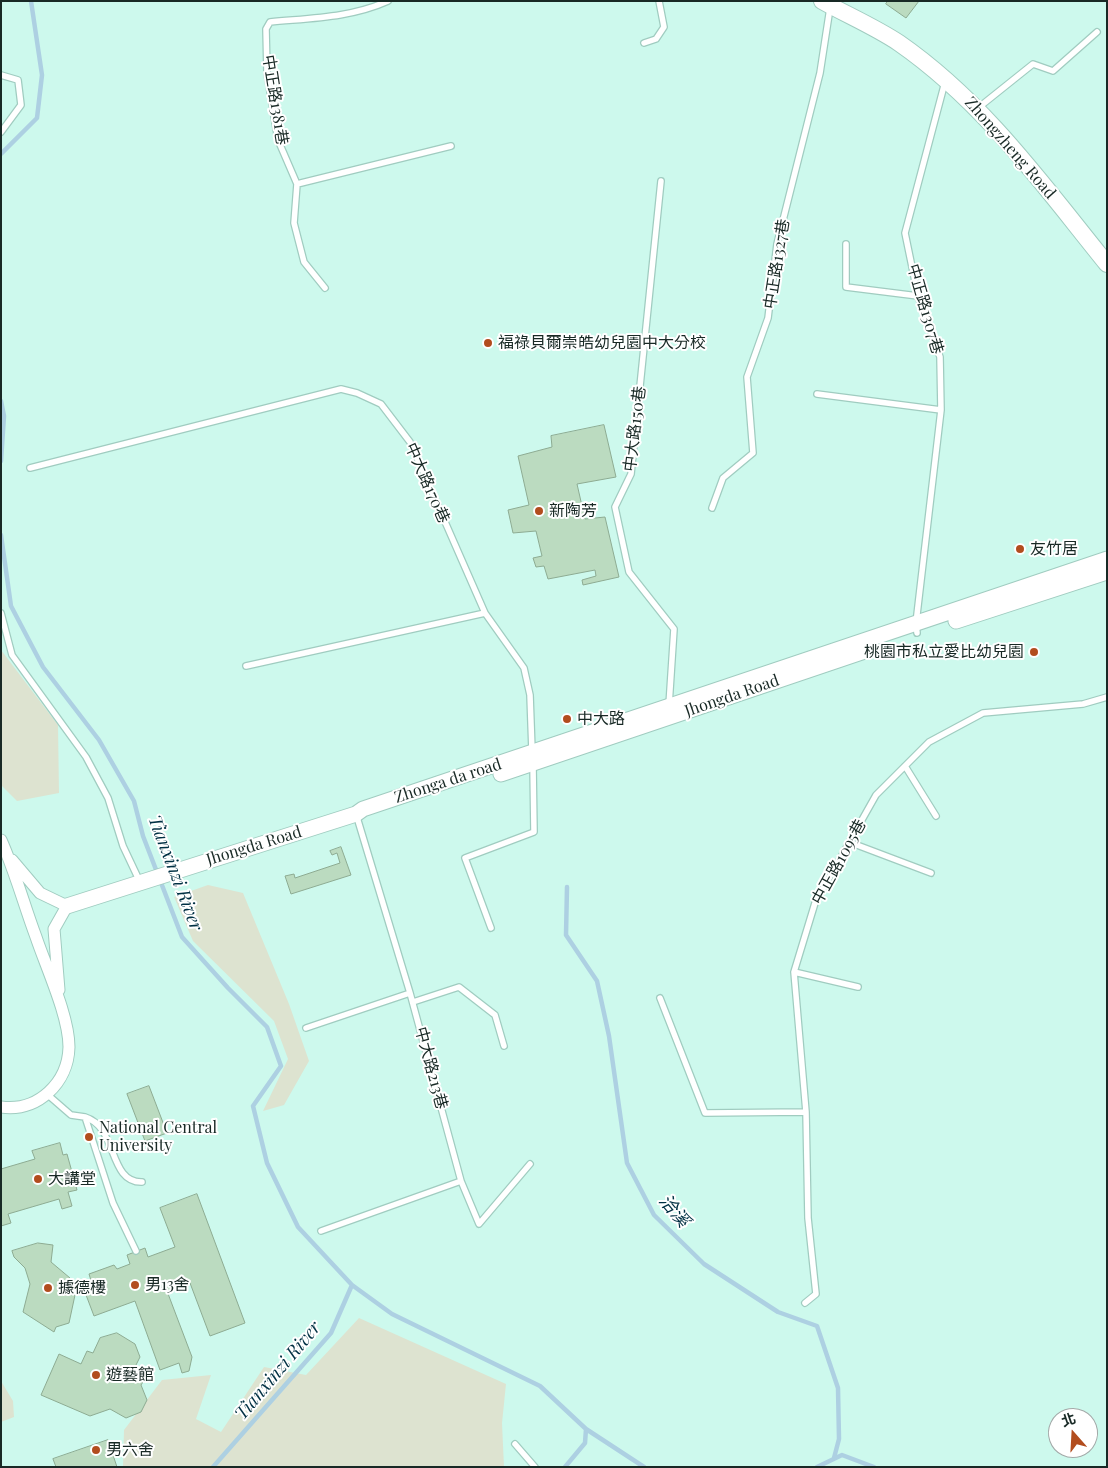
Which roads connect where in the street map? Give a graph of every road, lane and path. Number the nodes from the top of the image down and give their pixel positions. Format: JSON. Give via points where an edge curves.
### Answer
{"nodes":[{"id":1,"x":388,"y":1,"type":"edge"},
{"id":2,"x":659,"y":1,"type":"edge"},
{"id":3,"x":828,"y":3,"type":"edge"},
{"id":4,"x":1097,"y":32,"type":"dead end"},
{"id":5,"x":644,"y":43,"type":"dead end"},
{"id":6,"x":1,"y":75,"type":"edge"},
{"id":7,"x":946,"y":79,"type":"junction"},
{"id":8,"x":978,"y":108,"type":"junction"},
{"id":9,"x":1,"y":132,"type":"edge"},
{"id":10,"x":451,"y":146,"type":"dead end"},
{"id":11,"x":661,"y":181,"type":"dead end"},
{"id":12,"x":297,"y":184,"type":"junction"},
{"id":13,"x":846,"y":244,"type":"dead end"},
{"id":14,"x":1107,"y":264,"type":"edge"},
{"id":15,"x":325,"y":288,"type":"dead end"},
{"id":16,"x":918,"y":296,"type":"junction"},
{"id":17,"x":817,"y":394,"type":"dead end"},
{"id":18,"x":941,"y":410,"type":"junction"},
{"id":19,"x":30,"y":468,"type":"dead end"},
{"id":20,"x":712,"y":508,"type":"dead end"},
{"id":21,"x":1107,"y":559,"type":"edge"},
{"id":22,"x":1107,"y":572,"type":"edge"},
{"id":23,"x":1,"y":613,"type":"edge"},
{"id":24,"x":484,"y":613,"type":"junction"},
{"id":25,"x":917,"y":628,"type":"junction"},
{"id":26,"x":246,"y":666,"type":"dead end"},
{"id":27,"x":1107,"y":697,"type":"edge"},
{"id":28,"x":670,"y":711,"type":"junction"},
{"id":29,"x":533,"y":758,"type":"junction"},
{"id":30,"x":905,"y":766,"type":"junction"},
{"id":31,"x":356,"y":814,"type":"junction"},
{"id":32,"x":936,"y":816,"type":"dead end"},
{"id":33,"x":1,"y":840,"type":"edge"},
{"id":34,"x":849,"y":842,"type":"junction"},
{"id":35,"x":8,"y":856,"type":"junction"},
{"id":36,"x":931,"y":873,"type":"dead end"},
{"id":37,"x":144,"y":881,"type":"junction"},
{"id":38,"x":67,"y":906,"type":"junction"},
{"id":39,"x":491,"y":928,"type":"dead end"},
{"id":40,"x":794,"y":972,"type":"junction"},
{"id":41,"x":858,"y":987,"type":"dead end"},
{"id":42,"x":410,"y":993,"type":"junction"},
{"id":43,"x":660,"y":998,"type":"dead end"},
{"id":44,"x":413,"y":1002,"type":"junction"},
{"id":45,"x":60,"y":1007,"type":"junction"},
{"id":46,"x":306,"y":1028,"type":"dead end"},
{"id":47,"x":504,"y":1046,"type":"dead end"},
{"id":48,"x":48,"y":1095,"type":"junction"},
{"id":49,"x":1,"y":1106,"type":"edge"},
{"id":50,"x":806,"y":1112,"type":"junction"},
{"id":51,"x":85,"y":1117,"type":"junction"},
{"id":52,"x":530,"y":1164,"type":"dead end"},
{"id":53,"x":461,"y":1181,"type":"junction"},
{"id":54,"x":142,"y":1182,"type":"dead end"},
{"id":55,"x":321,"y":1231,"type":"dead end"},
{"id":56,"x":136,"y":1251,"type":"dead end"},
{"id":57,"x":805,"y":1303,"type":"dead end"},
{"id":58,"x":515,"y":1444,"type":"dead end"},
{"id":59,"x":535,"y":1467,"type":"edge"}],
"edges":[{"from":1,"to":12,"type":"lane","name":"中正路1381巷","via":[[359,12],[270,22],[266,29],[267,73],[278,140]]},
{"from":2,"to":5,"type":"lane","via":[[664,28],[656,39]]},
{"from":3,"to":7,"type":"main road","name":"Zhongzheng Road","via":[[898,42]]},
{"from":3,"to":20,"type":"lane","name":"中正路1327巷","via":[[820,73],[777,244],[768,318],[747,377],[753,453],[723,478]]},
{"from":4,"to":8,"type":"lane","via":[[1053,71],[1033,64]]},
{"from":6,"to":9,"type":"lane","via":[[18,80],[21,105]]},
{"from":7,"to":8,"type":"main road","name":"Zhongzheng Road"},
{"from":7,"to":16,"type":"lane","name":"中正路1307巷","via":[[905,233]]},
{"from":8,"to":14,"type":"main road","name":"Zhongzheng Road"},
{"from":10,"to":12,"type":"lane"},
{"from":11,"to":28,"type":"lane","name":"中大路150巷","via":[[631,474],[615,507],[629,572],[674,629]]},
{"from":12,"to":15,"type":"lane","name":"中正路1381巷","via":[[294,223],[301,252],[304,262]]},
{"from":13,"to":16,"type":"lane","via":[[846,287]]},
{"from":16,"to":18,"type":"lane","name":"中正路1307巷","via":[[940,357]]},
{"from":17,"to":18,"type":"lane"},
{"from":18,"to":25,"type":"lane","name":"中正路1307巷"},
{"from":19,"to":24,"type":"lane","name":"中大路170巷","via":[[341,389],[357,393],[381,404],[410,442]]},
{"from":21,"to":25,"type":"street"},
{"from":22,"to":25,"type":"street"},
{"from":23,"to":37,"type":"lane","via":[[12,655],[86,757],[108,798],[123,846]]},
{"from":24,"to":26,"type":"lane"},
{"from":24,"to":29,"type":"lane","name":"中大路170巷","via":[[524,668],[530,694]]},
{"from":25,"to":28,"type":"street","name":"Jhongda Road"},
{"from":27,"to":30,"type":"lane","name":"中正路1095巷","via":[[1083,704],[983,713],[929,742]]},
{"from":28,"to":29,"type":"street","name":"Jhongda Road"},
{"from":29,"to":31,"type":"street","name":"Jhongda Road","via":[[363,809]]},
{"from":29,"to":39,"type":"lane","name":"中大路170巷","via":[[534,832],[465,858]]},
{"from":30,"to":32,"type":"lane"},
{"from":30,"to":34,"type":"lane","name":"中正路1095巷","via":[[876,795]]},
{"from":31,"to":37,"type":"street","name":"Jhongda Road"},
{"from":31,"to":42,"type":"lane","name":"中大路213巷"},
{"from":33,"to":35,"type":"street"},
{"from":34,"to":36,"type":"lane"},
{"from":34,"to":40,"type":"lane","name":"中正路1095巷","via":[[815,903]]},
{"from":35,"to":38,"type":"street","via":[[40,893]]},
{"from":35,"to":45,"type":"street"},
{"from":37,"to":38,"type":"street","name":"Jhongda Road"},
{"from":38,"to":45,"type":"street","via":[[54,929]]},
{"from":40,"to":41,"type":"lane"},
{"from":40,"to":50,"type":"lane","name":"中正路1095巷"},
{"from":42,"to":44,"type":"lane","name":"中大路213巷"},
{"from":42,"to":46,"type":"lane"},
{"from":43,"to":50,"type":"lane","via":[[705,1113]]},
{"from":44,"to":47,"type":"lane","via":[[459,987],[495,1015]]},
{"from":44,"to":53,"type":"lane","name":"中大路213巷"},
{"from":45,"to":48,"type":"street","via":[[69,1045],[67,1067]]},
{"from":48,"to":49,"type":"street","via":[[24,1106]]},
{"from":48,"to":51,"type":"lane","via":[[71,1115]]},
{"from":50,"to":57,"type":"lane","name":"中正路1095巷","via":[[808,1218],[816,1294]]},
{"from":51,"to":54,"type":"lane","via":[[95,1120],[106,1135],[121,1174],[132,1182]]},
{"from":51,"to":56,"type":"lane","via":[[113,1203]]},
{"from":52,"to":53,"type":"lane","name":"中大路213巷","via":[[479,1224]]},
{"from":53,"to":55,"type":"lane"},
{"from":58,"to":59,"type":"lane"}]}
